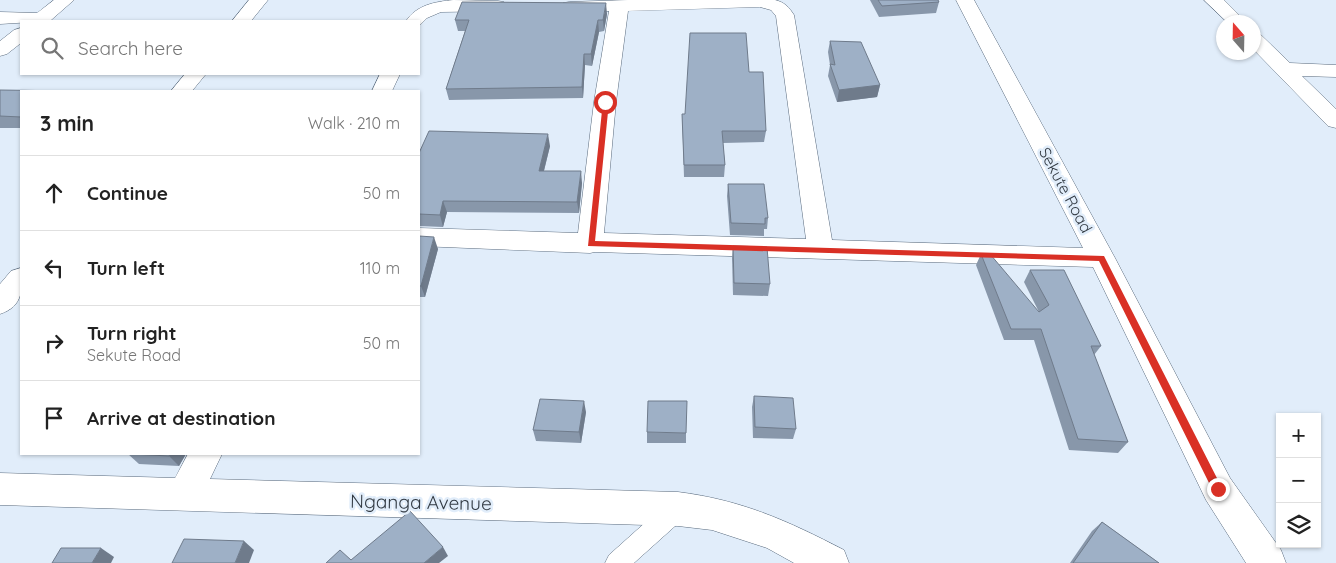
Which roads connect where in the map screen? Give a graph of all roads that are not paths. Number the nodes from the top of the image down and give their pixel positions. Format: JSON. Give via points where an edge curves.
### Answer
{"nodes":[{"id":1,"x":65,"y":0,"type":"edge"},
{"id":2,"x":259,"y":0,"type":"edge"},
{"id":3,"x":965,"y":0,"type":"edge"},
{"id":4,"x":1213,"y":0,"type":"edge"},
{"id":5,"x":777,"y":3,"type":"edge"},
{"id":6,"x":520,"y":6,"type":"edge"},
{"id":7,"x":550,"y":6,"type":"edge"},
{"id":8,"x":620,"y":7,"type":"junction"},
{"id":9,"x":1229,"y":15,"type":"edge"},
{"id":10,"x":0,"y":18,"type":"edge"},
{"id":11,"x":40,"y":20,"type":"edge"},
{"id":12,"x":242,"y":20,"type":"edge"},
{"id":13,"x":416,"y":20,"type":"edge"},
{"id":14,"x":20,"y":35,"type":"edge"},
{"id":15,"x":1261,"y":45,"type":"edge"},
{"id":16,"x":0,"y":50,"type":"edge"},
{"id":17,"x":1286,"y":69,"type":"junction"},
{"id":18,"x":1336,"y":71,"type":"edge"},
{"id":19,"x":195,"y":75,"type":"edge"},
{"id":20,"x":390,"y":75,"type":"edge"},
{"id":21,"x":182,"y":90,"type":"edge"},
{"id":22,"x":382,"y":90,"type":"edge"},
{"id":23,"x":1336,"y":121,"type":"edge"},
{"id":24,"x":420,"y":237,"type":"edge"},
{"id":25,"x":590,"y":244,"type":"junction"},
{"id":26,"x":822,"y":251,"type":"junction"},
{"id":27,"x":1102,"y":258,"type":"junction"},
{"id":28,"x":20,"y":279,"type":"edge"},
{"id":29,"x":0,"y":303,"type":"edge"},
{"id":30,"x":204,"y":455,"type":"edge"},
{"id":31,"x":0,"y":490,"type":"edge"},
{"id":32,"x":184,"y":496,"type":"junction"},
{"id":33,"x":678,"y":509,"type":"junction"},
{"id":34,"x":618,"y":563,"type":"edge"},
{"id":35,"x":832,"y":563,"type":"edge"},
{"id":36,"x":1268,"y":563,"type":"edge"}],
"edges":[{"from":1,"to":11,"type":"street"},
{"from":2,"to":12,"type":"street"},
{"from":3,"to":27,"type":"street","name":"Sekute Road"},
{"from":4,"to":9,"type":"street"},
{"from":5,"to":8,"type":"street"},
{"from":5,"to":26,"type":"street","via":[[785,15]]},
{"from":6,"to":13,"type":"street","via":[[451,6],[431,9]]},
{"from":7,"to":8,"type":"street"},
{"from":8,"to":25,"type":"street","via":[[605,102]]},
{"from":10,"to":11,"type":"street"},
{"from":14,"to":16,"type":"street"},
{"from":15,"to":17,"type":"street"},
{"from":17,"to":18,"type":"street"},
{"from":17,"to":23,"type":"street"},
{"from":19,"to":21,"type":"street"},
{"from":20,"to":22,"type":"street"},
{"from":24,"to":25,"type":"street"},
{"from":25,"to":26,"type":"street"},
{"from":26,"to":27,"type":"street"},
{"from":27,"to":36,"type":"street","name":"Sekute Road","via":[[1218,489]]},
{"from":28,"to":29,"type":"street"},
{"from":30,"to":32,"type":"street"},
{"from":31,"to":32,"type":"street","name":"Nganga Avenue"},
{"from":32,"to":33,"type":"street","name":"Nganga Avenue"},
{"from":33,"to":34,"type":"lane"},
{"from":33,"to":35,"type":"street","name":"Nganga Avenue","via":[[712,513],[775,532]]}]}
